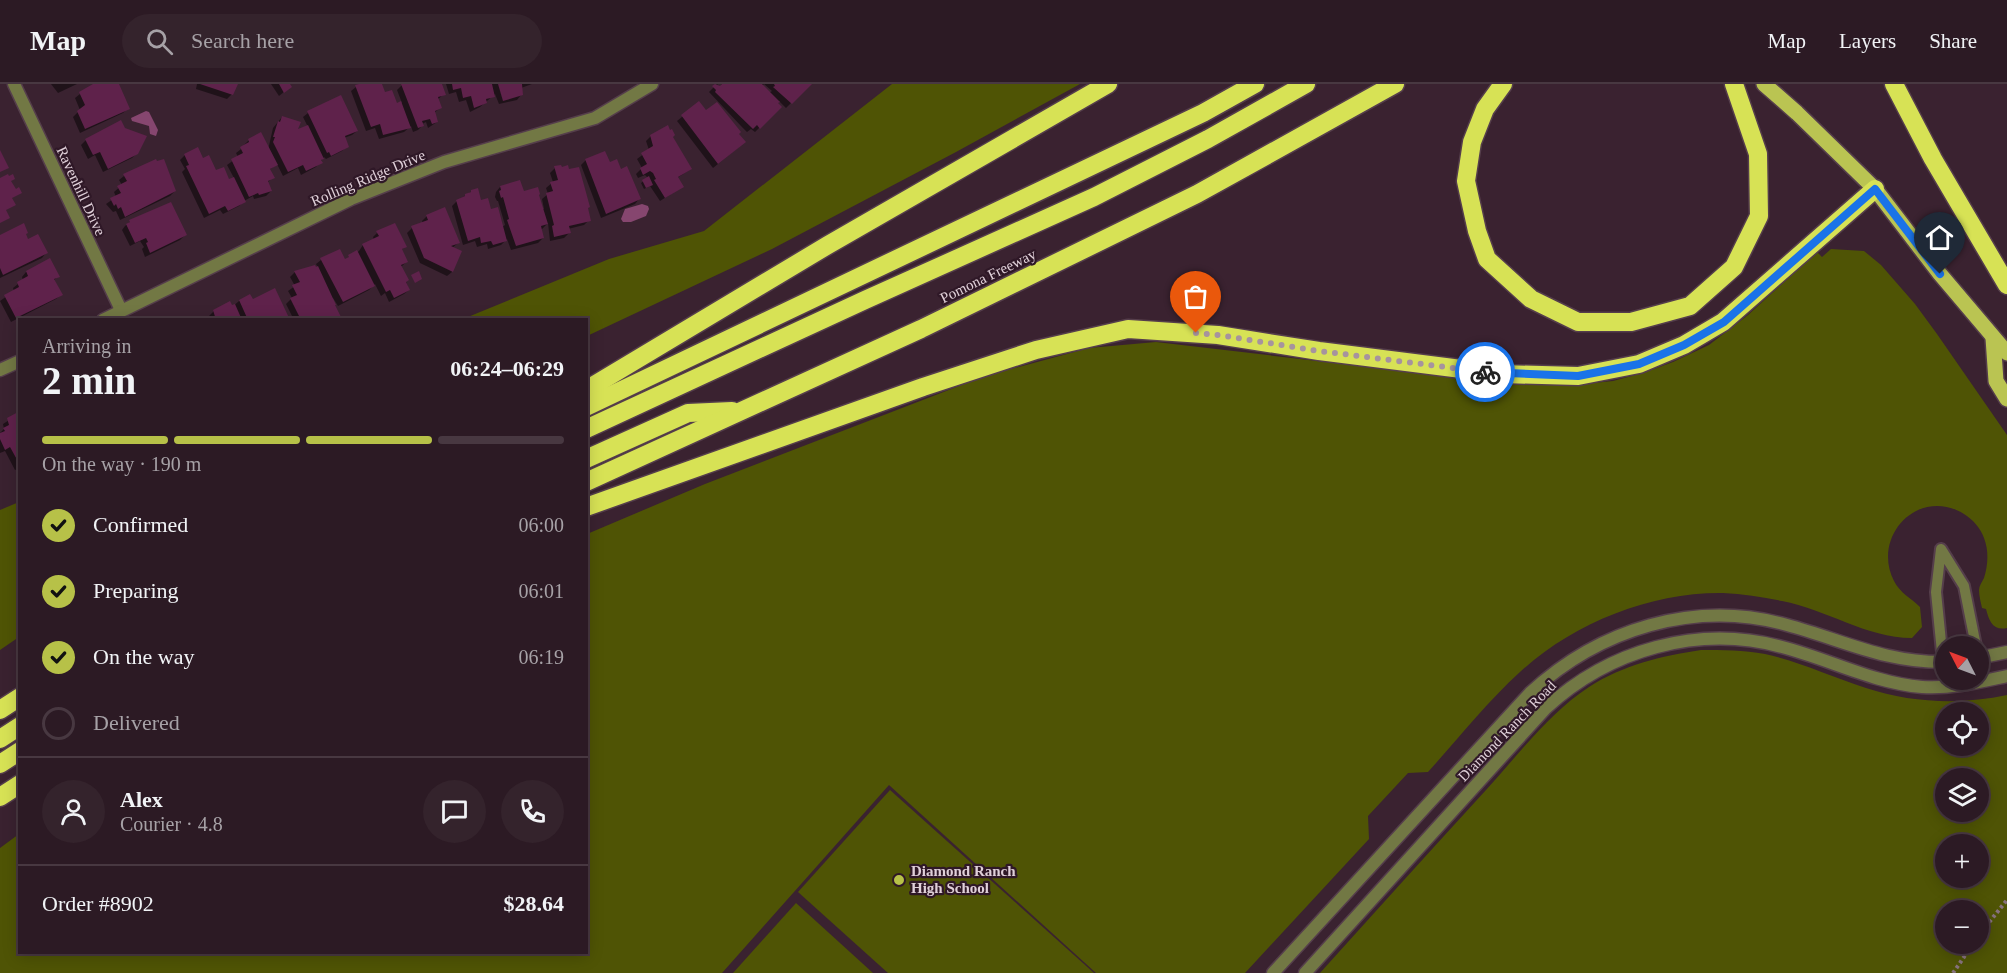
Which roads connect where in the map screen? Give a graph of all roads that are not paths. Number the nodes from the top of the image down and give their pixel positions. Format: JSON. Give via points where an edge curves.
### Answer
{"nodes":[{"id":1,"x":14,"y":84,"type":"edge"},
{"id":2,"x":652,"y":84,"type":"edge"},
{"id":3,"x":1108,"y":84,"type":"edge"},
{"id":4,"x":1255,"y":84,"type":"edge"},
{"id":5,"x":1306,"y":84,"type":"edge"},
{"id":6,"x":1395,"y":84,"type":"edge"},
{"id":7,"x":1503,"y":84,"type":"edge"},
{"id":8,"x":1734,"y":84,"type":"edge"},
{"id":9,"x":1764,"y":84,"type":"edge"},
{"id":10,"x":1894,"y":84,"type":"edge"},
{"id":11,"x":1875,"y":189,"type":"junction"},
{"id":12,"x":2007,"y":285,"type":"edge"},
{"id":13,"x":121,"y":310,"type":"junction"},
{"id":14,"x":107,"y":318,"type":"edge"},
{"id":15,"x":1993,"y":338,"type":"junction"},
{"id":16,"x":2007,"y":352,"type":"edge"},
{"id":17,"x":18,"y":362,"type":"edge"},
{"id":18,"x":0,"y":370,"type":"edge"},
{"id":19,"x":588,"y":389,"type":"edge"},
{"id":20,"x":2007,"y":399,"type":"edge"},
{"id":21,"x":588,"y":406,"type":"edge"},
{"id":22,"x":743,"y":410,"type":"junction"},
{"id":23,"x":588,"y":428,"type":"edge"},
{"id":24,"x":588,"y":458,"type":"edge"},
{"id":25,"x":588,"y":481,"type":"edge"},
{"id":26,"x":588,"y":506,"type":"edge"},
{"id":27,"x":1941,"y":636,"type":"edge"},
{"id":28,"x":1974,"y":636,"type":"edge"},
{"id":29,"x":2007,"y":652,"type":"edge"},
{"id":30,"x":1989,"y":655,"type":"edge"},
{"id":31,"x":1935,"y":661,"type":"edge"},
{"id":32,"x":2007,"y":676,"type":"edge"},
{"id":33,"x":18,"y":698,"type":"edge"},
{"id":34,"x":0,"y":710,"type":"edge"},
{"id":35,"x":18,"y":727,"type":"edge"},
{"id":36,"x":0,"y":739,"type":"edge"},
{"id":37,"x":18,"y":752,"type":"edge"},
{"id":38,"x":0,"y":764,"type":"edge"},
{"id":39,"x":18,"y":785,"type":"edge"},
{"id":40,"x":0,"y":797,"type":"edge"},
{"id":41,"x":1273,"y":973,"type":"edge"},
{"id":42,"x":1305,"y":973,"type":"edge"}],
"edges":[{"from":1,"to":13,"type":"street","name":"Ravenhill Drive"},
{"from":2,"to":13,"type":"street","name":"Rolling Ridge Drive","via":[[595,118],[444,162],[351,199]]},
{"from":3,"to":19,"type":"highway"},
{"from":4,"to":21,"type":"highway","via":[[1203,113]]},
{"from":5,"to":23,"type":"highway","via":[[1094,197]]},
{"from":6,"to":22,"type":"highway","name":"Pomona Freeway","via":[[1197,194],[921,329]]},
{"from":7,"to":8,"type":"highway","via":[[1485,108],[1472,142],[1466,182],[1487,259],[1532,299],[1578,322],[1631,322],[1690,306],[1734,267],[1759,216],[1758,154]]},
{"from":9,"to":11,"type":"main road"},
{"from":10,"to":12,"type":"highway"},
{"from":11,"to":15,"type":"main road"},
{"from":11,"to":26,"type":"highway","via":[[1724,322],[1639,364],[1578,376],[1501,374],[1218,335],[1128,329],[1036,350],[923,387]]},
{"from":13,"to":14,"type":"street","name":"Rolling Ridge Drive"},
{"from":15,"to":16,"type":"main road"},
{"from":15,"to":20,"type":"main road","via":[[1996,381]]},
{"from":17,"to":18,"type":"street"},
{"from":22,"to":24,"type":"highway","via":[[688,413]]},
{"from":22,"to":25,"type":"highway","name":"Pomona Freeway"},
{"from":27,"to":28,"type":"lane","via":[[1935,592],[1941,549],[1964,586]]},
{"from":29,"to":30,"type":"street"},
{"from":31,"to":41,"type":"street","name":"Diamond Ranch Road","via":[[1875,654],[1786,624],[1729,615],[1656,623],[1602,642],[1563,665],[1530,693]]},
{"from":32,"to":42,"type":"street","name":"Diamond Ranch Road","via":[[1962,685],[1920,687],[1886,681],[1780,646],[1746,640],[1691,640],[1637,652],[1586,676],[1546,708]]},
{"from":33,"to":34,"type":"highway"},
{"from":35,"to":36,"type":"highway"},
{"from":37,"to":38,"type":"highway"},
{"from":39,"to":40,"type":"highway"}]}
